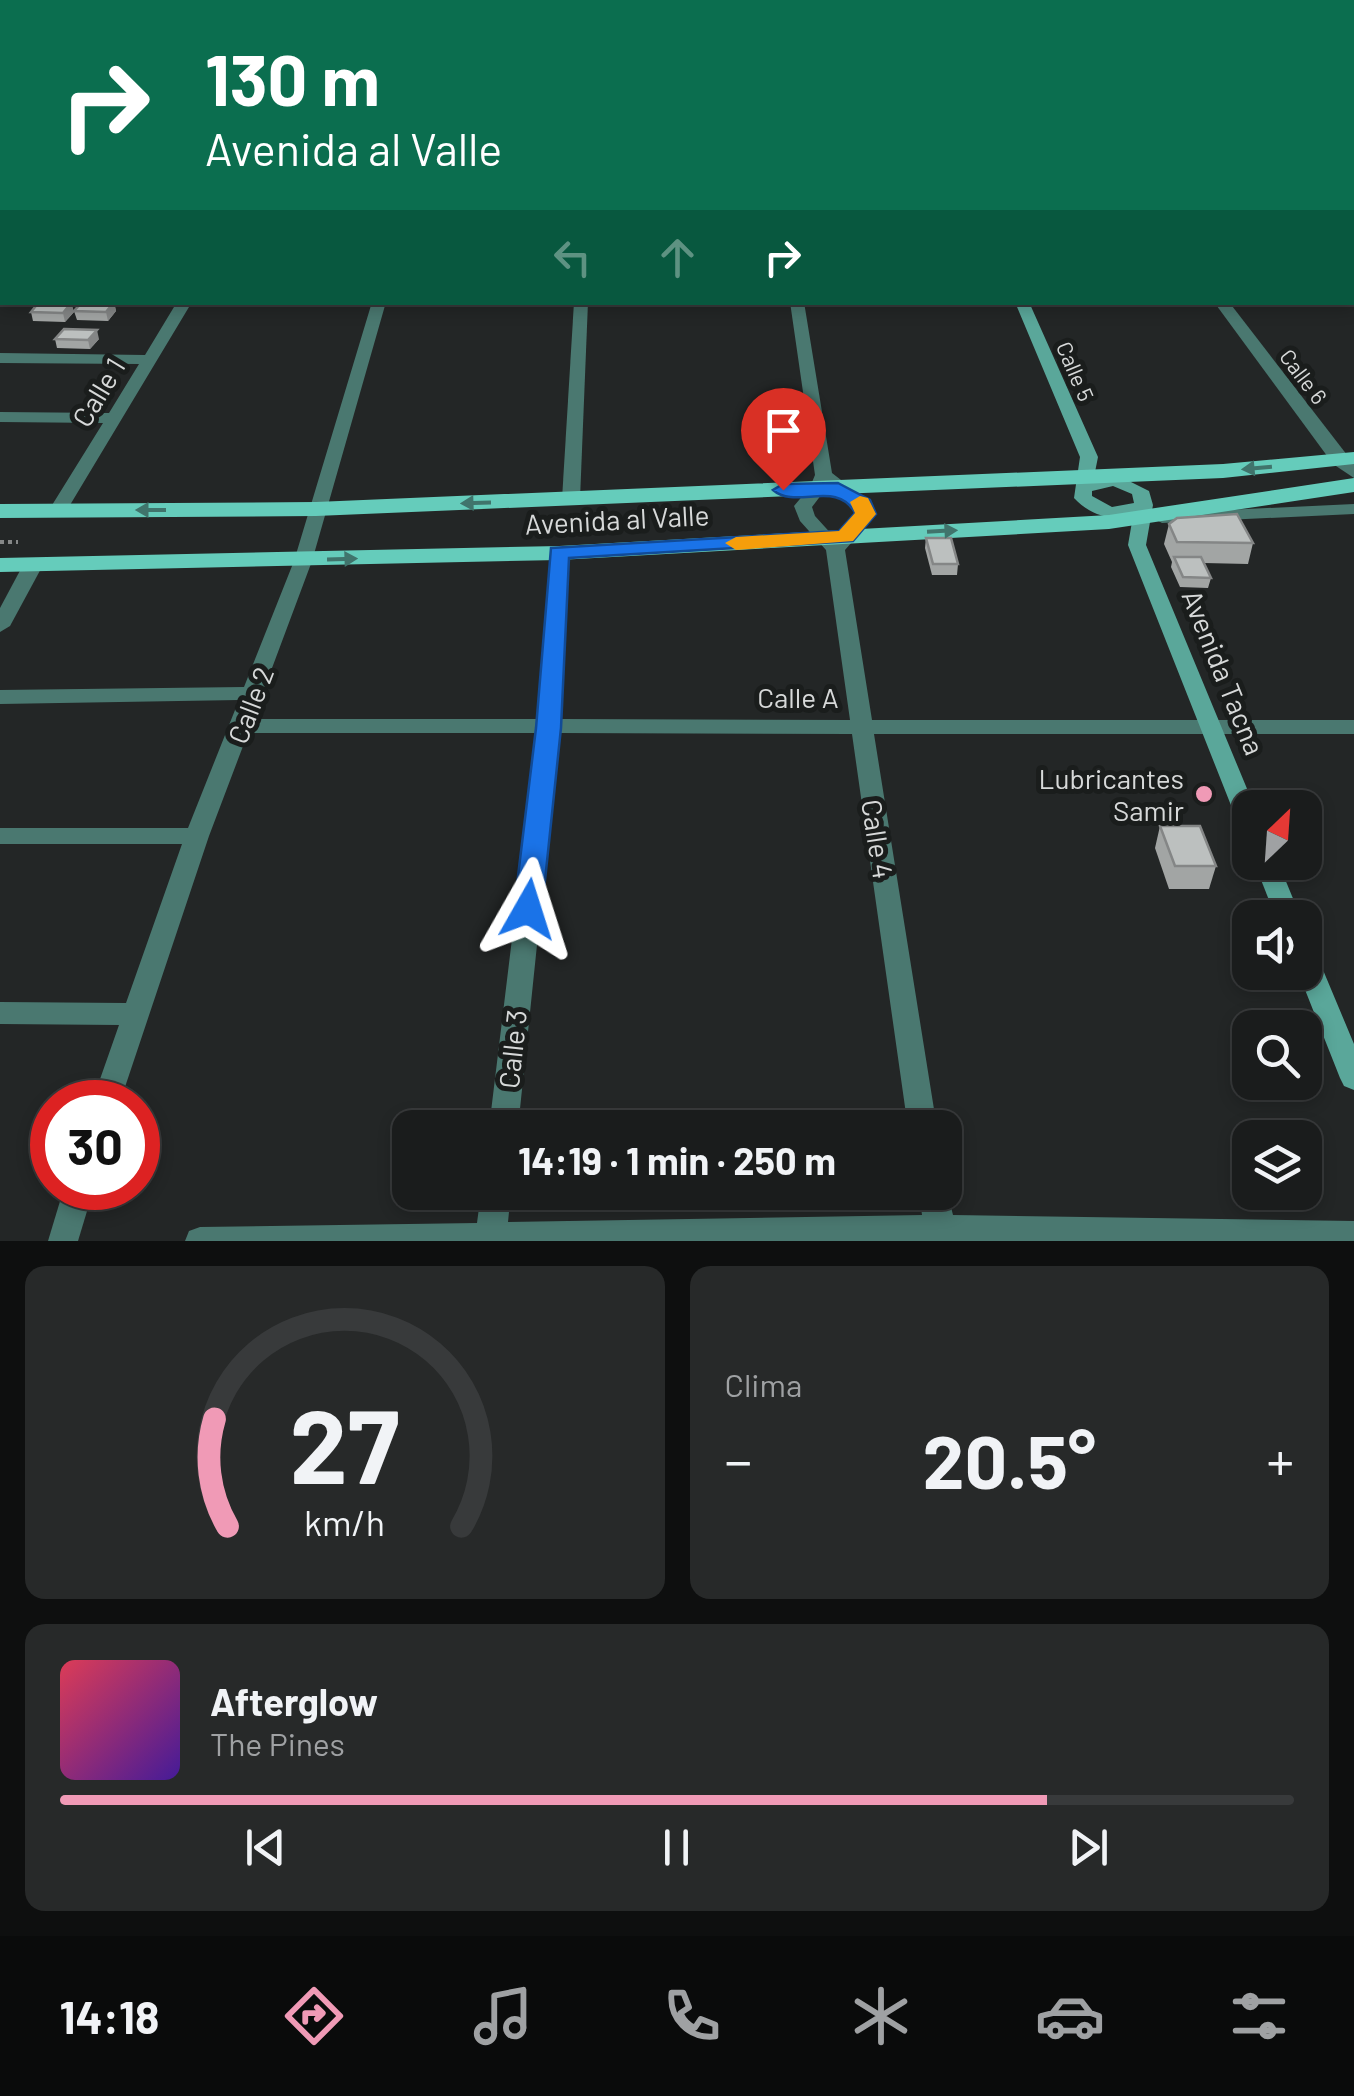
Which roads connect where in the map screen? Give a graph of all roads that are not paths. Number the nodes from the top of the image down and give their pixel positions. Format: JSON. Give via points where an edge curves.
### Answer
{"nodes":[{"id":1,"x":184,"y":305,"type":"edge"},
{"id":2,"x":378,"y":305,"type":"edge"},
{"id":3,"x":581,"y":305,"type":"edge"},
{"id":4,"x":798,"y":305,"type":"edge"},
{"id":5,"x":1023,"y":305,"type":"edge"},
{"id":6,"x":1223,"y":305,"type":"edge"},
{"id":7,"x":0,"y":358,"type":"edge"},
{"id":8,"x":150,"y":360,"type":"junction"},
{"id":9,"x":0,"y":417,"type":"edge"},
{"id":10,"x":115,"y":418,"type":"junction"},
{"id":11,"x":1349,"y":464,"type":"edge"},
{"id":12,"x":1119,"y":479,"type":"junction"},
{"id":13,"x":1086,"y":481,"type":"junction"},
{"id":14,"x":1354,"y":485,"type":"edge"},
{"id":15,"x":829,"y":489,"type":"junction"},
{"id":16,"x":571,"y":499,"type":"junction"},
{"id":17,"x":316,"y":508,"type":"junction"},
{"id":18,"x":1354,"y":509,"type":"edge"},
{"id":19,"x":58,"y":510,"type":"junction"},
{"id":20,"x":0,"y":511,"type":"edge"},
{"id":21,"x":1142,"y":512,"type":"junction"},
{"id":22,"x":806,"y":517,"type":"junction"},
{"id":23,"x":1108,"y":522,"type":"junction"},
{"id":24,"x":841,"y":537,"type":"junction"},
{"id":25,"x":1137,"y":545,"type":"junction"},
{"id":26,"x":559,"y":552,"type":"junction"},
{"id":27,"x":303,"y":560,"type":"junction"},
{"id":28,"x":0,"y":565,"type":"edge"},
{"id":29,"x":33,"y":565,"type":"junction"},
{"id":30,"x":0,"y":626,"type":"edge"},
{"id":31,"x":254,"y":693,"type":"junction"},
{"id":32,"x":0,"y":698,"type":"edge"},
{"id":33,"x":242,"y":726,"type":"junction"},
{"id":34,"x":860,"y":726,"type":"junction"},
{"id":35,"x":548,"y":728,"type":"junction"},
{"id":36,"x":1354,"y":728,"type":"edge"},
{"id":37,"x":1212,"y":729,"type":"junction"},
{"id":38,"x":1237,"y":790,"type":"edge"},
{"id":39,"x":0,"y":836,"type":"edge"},
{"id":40,"x":198,"y":836,"type":"junction"},
{"id":41,"x":1318,"y":990,"type":"edge"},
{"id":42,"x":0,"y":1013,"type":"edge"},
{"id":43,"x":133,"y":1014,"type":"junction"},
{"id":44,"x":1354,"y":1078,"type":"edge"},
{"id":45,"x":113,"y":1080,"type":"edge"},
{"id":46,"x":505,"y":1110,"type":"edge"},
{"id":47,"x":921,"y":1110,"type":"edge"},
{"id":48,"x":72,"y":1210,"type":"edge"},
{"id":49,"x":494,"y":1210,"type":"edge"},
{"id":50,"x":937,"y":1210,"type":"edge"},
{"id":51,"x":941,"y":1235,"type":"edge"},
{"id":52,"x":1354,"y":1235,"type":"edge"},
{"id":53,"x":490,"y":1240,"type":"edge"},
{"id":54,"x":62,"y":1241,"type":"edge"},
{"id":55,"x":200,"y":1241,"type":"edge"}],
"edges":[{"from":1,"to":8,"type":"street","name":"Calle 1"},
{"from":2,"to":17,"type":"street","name":"Calle 2"},
{"from":3,"to":16,"type":"street"},
{"from":4,"to":15,"type":"street"},
{"from":5,"to":13,"type":"main road","name":"Calle 5"},
{"from":6,"to":11,"type":"street","name":"Calle 6"},
{"from":7,"to":8,"type":"street"},
{"from":8,"to":10,"type":"street","name":"Calle 1"},
{"from":9,"to":10,"type":"street"},
{"from":10,"to":19,"type":"street","name":"Calle 1"},
{"from":11,"to":12,"type":"main road","name":"Avenida al Valle","one_way":true},
{"from":12,"to":13,"type":"main road","name":"Avenida al Valle"},
{"from":12,"to":21,"type":"main road","via":[[1144,496]]},
{"from":13,"to":15,"type":"main road","name":"Avenida al Valle"},
{"from":13,"to":21,"type":"main road","via":[[1114,513]]},
{"from":13,"to":23,"type":"main road","name":"Avenida Tacna"},
{"from":14,"to":21,"type":"main road","name":"Avenida al Valle"},
{"from":15,"to":16,"type":"main road","name":"Avenida al Valle"},
{"from":15,"to":22,"type":"street","via":[[803,506]]},
{"from":15,"to":24,"type":"street","name":"Calle 4","via":[[866,509],[864,519]]},
{"from":16,"to":17,"type":"main road","name":"Avenida al Valle","one_way":true},
{"from":17,"to":19,"type":"main road","name":"Avenida al Valle","one_way":true},
{"from":17,"to":27,"type":"street","name":"Calle 2"},
{"from":18,"to":21,"type":"street"},
{"from":19,"to":20,"type":"main road","name":"Avenida al Valle"},
{"from":21,"to":23,"type":"main road","name":"Avenida al Valle"},
{"from":21,"to":25,"type":"main road","name":"Avenida Tacna"},
{"from":22,"to":24,"type":"street"},
{"from":22,"to":24,"type":"street"},
{"from":24,"to":23,"type":"main road","name":"Avenida al Valle","one_way":true},
{"from":23,"to":25,"type":"main road","name":"Avenida Tacna"},
{"from":24,"to":26,"type":"main road","name":"Avenida al Valle"},
{"from":24,"to":34,"type":"street","name":"Calle 4"},
{"from":25,"to":37,"type":"main road","name":"Avenida Tacna"},
{"from":27,"to":26,"type":"main road","name":"Avenida al Valle","one_way":true},
{"from":26,"to":35,"type":"street","name":"Calle 3"},
{"from":27,"to":29,"type":"main road","name":"Avenida al Valle"},
{"from":27,"to":31,"type":"street","name":"Calle 2"},
{"from":28,"to":29,"type":"main road","name":"Avenida al Valle"},
{"from":29,"to":30,"type":"street"},
{"from":31,"to":32,"type":"street"},
{"from":31,"to":33,"type":"street","name":"Calle 2"},
{"from":33,"to":35,"type":"street","name":"Calle A"},
{"from":33,"to":40,"type":"street","name":"Calle 2"},
{"from":34,"to":35,"type":"street","name":"Calle A"},
{"from":34,"to":37,"type":"street","name":"Calle A"},
{"from":34,"to":47,"type":"street","name":"Calle 4"},
{"from":35,"to":46,"type":"street","name":"Calle 3"},
{"from":36,"to":37,"type":"street","name":"Calle A"},
{"from":37,"to":38,"type":"main road","name":"Avenida Tacna"},
{"from":39,"to":40,"type":"street"},
{"from":40,"to":43,"type":"street","name":"Calle 2"},
{"from":41,"to":44,"type":"main road"},
{"from":42,"to":43,"type":"street"},
{"from":43,"to":45,"type":"street","name":"Calle 2"},
{"from":48,"to":54,"type":"street"},
{"from":49,"to":53,"type":"street"},
{"from":50,"to":51,"type":"street"},
{"from":51,"to":52,"type":"street"},
{"from":51,"to":53,"type":"street"},
{"from":53,"to":55,"type":"street"}]}
